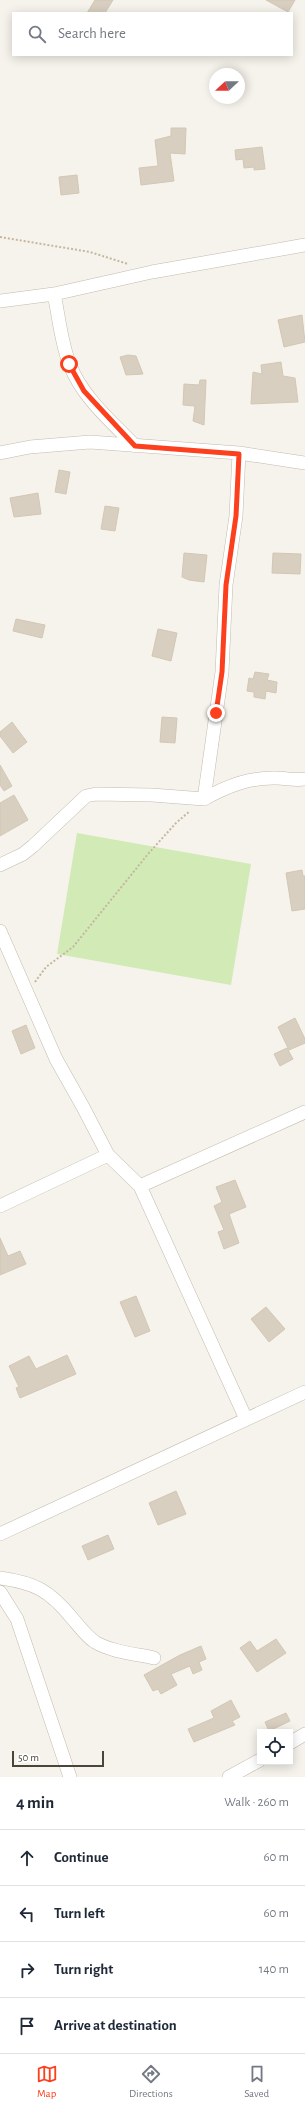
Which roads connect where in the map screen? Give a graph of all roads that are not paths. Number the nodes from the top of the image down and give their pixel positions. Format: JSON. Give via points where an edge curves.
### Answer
{"nodes":[{"id":1,"x":305,"y":245,"type":"edge"},
{"id":2,"x":54,"y":294,"type":"junction"},
{"id":3,"x":0,"y":301,"type":"edge"},
{"id":4,"x":135,"y":446,"type":"junction"},
{"id":5,"x":0,"y":453,"type":"edge"},
{"id":6,"x":239,"y":454,"type":"junction"},
{"id":7,"x":305,"y":463,"type":"edge"},
{"id":8,"x":305,"y":779,"type":"edge"},
{"id":9,"x":204,"y":799,"type":"junction"},
{"id":10,"x":0,"y":865,"type":"edge"},
{"id":11,"x":0,"y":931,"type":"edge"},
{"id":12,"x":305,"y":1112,"type":"edge"},
{"id":13,"x":108,"y":1155,"type":"junction"},
{"id":14,"x":140,"y":1186,"type":"junction"},
{"id":15,"x":0,"y":1206,"type":"edge"},
{"id":16,"x":305,"y":1392,"type":"edge"},
{"id":17,"x":246,"y":1419,"type":"junction"},
{"id":18,"x":0,"y":1534,"type":"edge"},
{"id":19,"x":0,"y":1578,"type":"edge"},
{"id":20,"x":0,"y":1592,"type":"edge"},
{"id":21,"x":154,"y":1658,"type":"dead end"},
{"id":22,"x":305,"y":1734,"type":"edge"},
{"id":23,"x":293,"y":1741,"type":"edge"},
{"id":24,"x":257,"y":1762,"type":"edge"},
{"id":25,"x":70,"y":1777,"type":"edge"},
{"id":26,"x":229,"y":1777,"type":"edge"}],
"edges":[{"from":1,"to":2,"type":"street","via":[[152,272]]},
{"from":2,"to":3,"type":"street"},
{"from":2,"to":4,"type":"street","via":[[69,364],[75,376],[104,414]]},
{"from":4,"to":5,"type":"street","via":[[90,442],[30,447]]},
{"from":4,"to":6,"type":"street"},
{"from":6,"to":7,"type":"street"},
{"from":6,"to":9,"type":"street","via":[[236,516],[226,585],[222,672]]},
{"from":8,"to":9,"type":"street","via":[[250,779],[223,788]]},
{"from":9,"to":10,"type":"street","via":[[152,795],[86,796],[33,846]]},
{"from":11,"to":13,"type":"street","via":[[56,1059]]},
{"from":12,"to":14,"type":"street"},
{"from":13,"to":14,"type":"street"},
{"from":13,"to":15,"type":"street"},
{"from":14,"to":17,"type":"street"},
{"from":16,"to":17,"type":"street"},
{"from":17,"to":18,"type":"street"},
{"from":19,"to":21,"type":"street","via":[[25,1581],[39,1587],[66,1610],[94,1642]]},
{"from":20,"to":25,"type":"street","via":[[17,1618]]},
{"from":22,"to":23,"type":"street"},
{"from":24,"to":26,"type":"street"}]}
